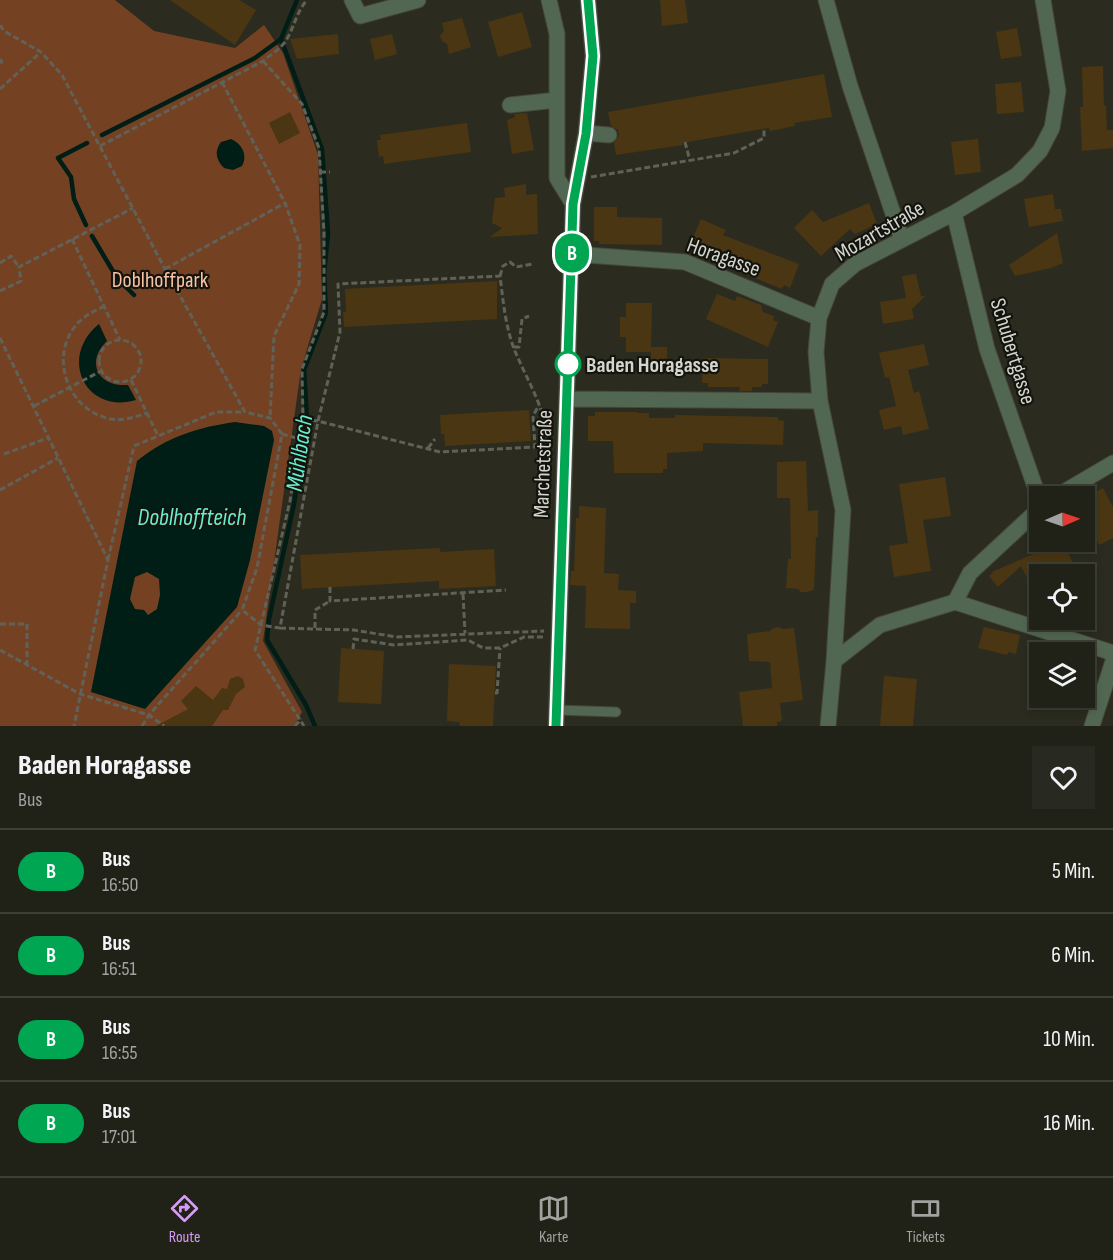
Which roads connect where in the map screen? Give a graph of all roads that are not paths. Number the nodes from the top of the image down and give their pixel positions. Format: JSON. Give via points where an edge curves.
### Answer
{"nodes":[{"id":1,"x":352,"y":0,"type":"edge"},
{"id":2,"x":418,"y":0,"type":"edge"},
{"id":3,"x":549,"y":0,"type":"edge"},
{"id":4,"x":588,"y":0,"type":"edge"},
{"id":5,"x":826,"y":0,"type":"edge"},
{"id":6,"x":1043,"y":0,"type":"edge"},
{"id":7,"x":557,"y":100,"type":"junction"},
{"id":8,"x":510,"y":105,"type":"dead end"},
{"id":9,"x":586,"y":134,"type":"junction"},
{"id":10,"x":609,"y":135,"type":"dead end"},
{"id":11,"x":573,"y":204,"type":"junction"},
{"id":12,"x":954,"y":213,"type":"junction"},
{"id":13,"x":903,"y":240,"type":"junction"},
{"id":14,"x":572,"y":254,"type":"junction"},
{"id":15,"x":819,"y":318,"type":"junction"},
{"id":16,"x":567,"y":399,"type":"junction"},
{"id":17,"x":820,"y":401,"type":"junction"},
{"id":18,"x":1113,"y":463,"type":"edge"},
{"id":19,"x":1035,"y":486,"type":"edge"},
{"id":20,"x":1074,"y":486,"type":"edge"},
{"id":21,"x":1029,"y":518,"type":"edge"},
{"id":22,"x":955,"y":602,"type":"junction"},
{"id":23,"x":1113,"y":653,"type":"edge"},
{"id":24,"x":834,"y":661,"type":"junction"},
{"id":25,"x":1113,"y":661,"type":"edge"},
{"id":26,"x":557,"y":710,"type":"junction"},
{"id":27,"x":616,"y":712,"type":"dead end"},
{"id":28,"x":556,"y":726,"type":"edge"},
{"id":29,"x":828,"y":726,"type":"edge"},
{"id":30,"x":1092,"y":726,"type":"edge"}],
"edges":[{"from":1,"to":2,"type":"street","via":[[360,16]]},
{"from":3,"to":7,"type":"street","via":[[557,34]]},
{"from":4,"to":9,"type":"street","name":"Marchetstraße","via":[[593,56]]},
{"from":5,"to":13,"type":"street","via":[[850,86]]},
{"from":6,"to":12,"type":"street","name":"Mozartstraße","via":[[1058,91],[1052,128],[1040,151],[1017,175]]},
{"from":7,"to":8,"type":"street"},
{"from":7,"to":11,"type":"street","via":[[557,177]]},
{"from":9,"to":10,"type":"street"},
{"from":9,"to":11,"type":"street","name":"Marchetstraße"},
{"from":11,"to":14,"type":"street","name":"Marchetstraße"},
{"from":12,"to":13,"type":"street","name":"Mozartstraße"},
{"from":12,"to":19,"type":"street","name":"Schubertgasse","via":[[987,349]]},
{"from":13,"to":15,"type":"street","name":"Mozartstraße","via":[[855,264],[832,284]]},
{"from":14,"to":15,"type":"street","name":"Horagasse","via":[[685,262]]},
{"from":14,"to":16,"type":"street","name":"Marchetstraße"},
{"from":15,"to":17,"type":"street","name":"Mozartstraße","via":[[816,352]]},
{"from":16,"to":17,"type":"street"},
{"from":16,"to":26,"type":"street","name":"Marchetstraße"},
{"from":17,"to":24,"type":"street","name":"Mozartstraße","via":[[843,510]]},
{"from":18,"to":20,"type":"street"},
{"from":21,"to":22,"type":"street","via":[[970,573]]},
{"from":22,"to":23,"type":"street"},
{"from":22,"to":24,"type":"street","via":[[880,625]]},
{"from":24,"to":29,"type":"street","name":"Mozartstraße"},
{"from":25,"to":30,"type":"street"},
{"from":26,"to":27,"type":"lane"},
{"from":26,"to":28,"type":"street","name":"Marchetstraße"}]}
